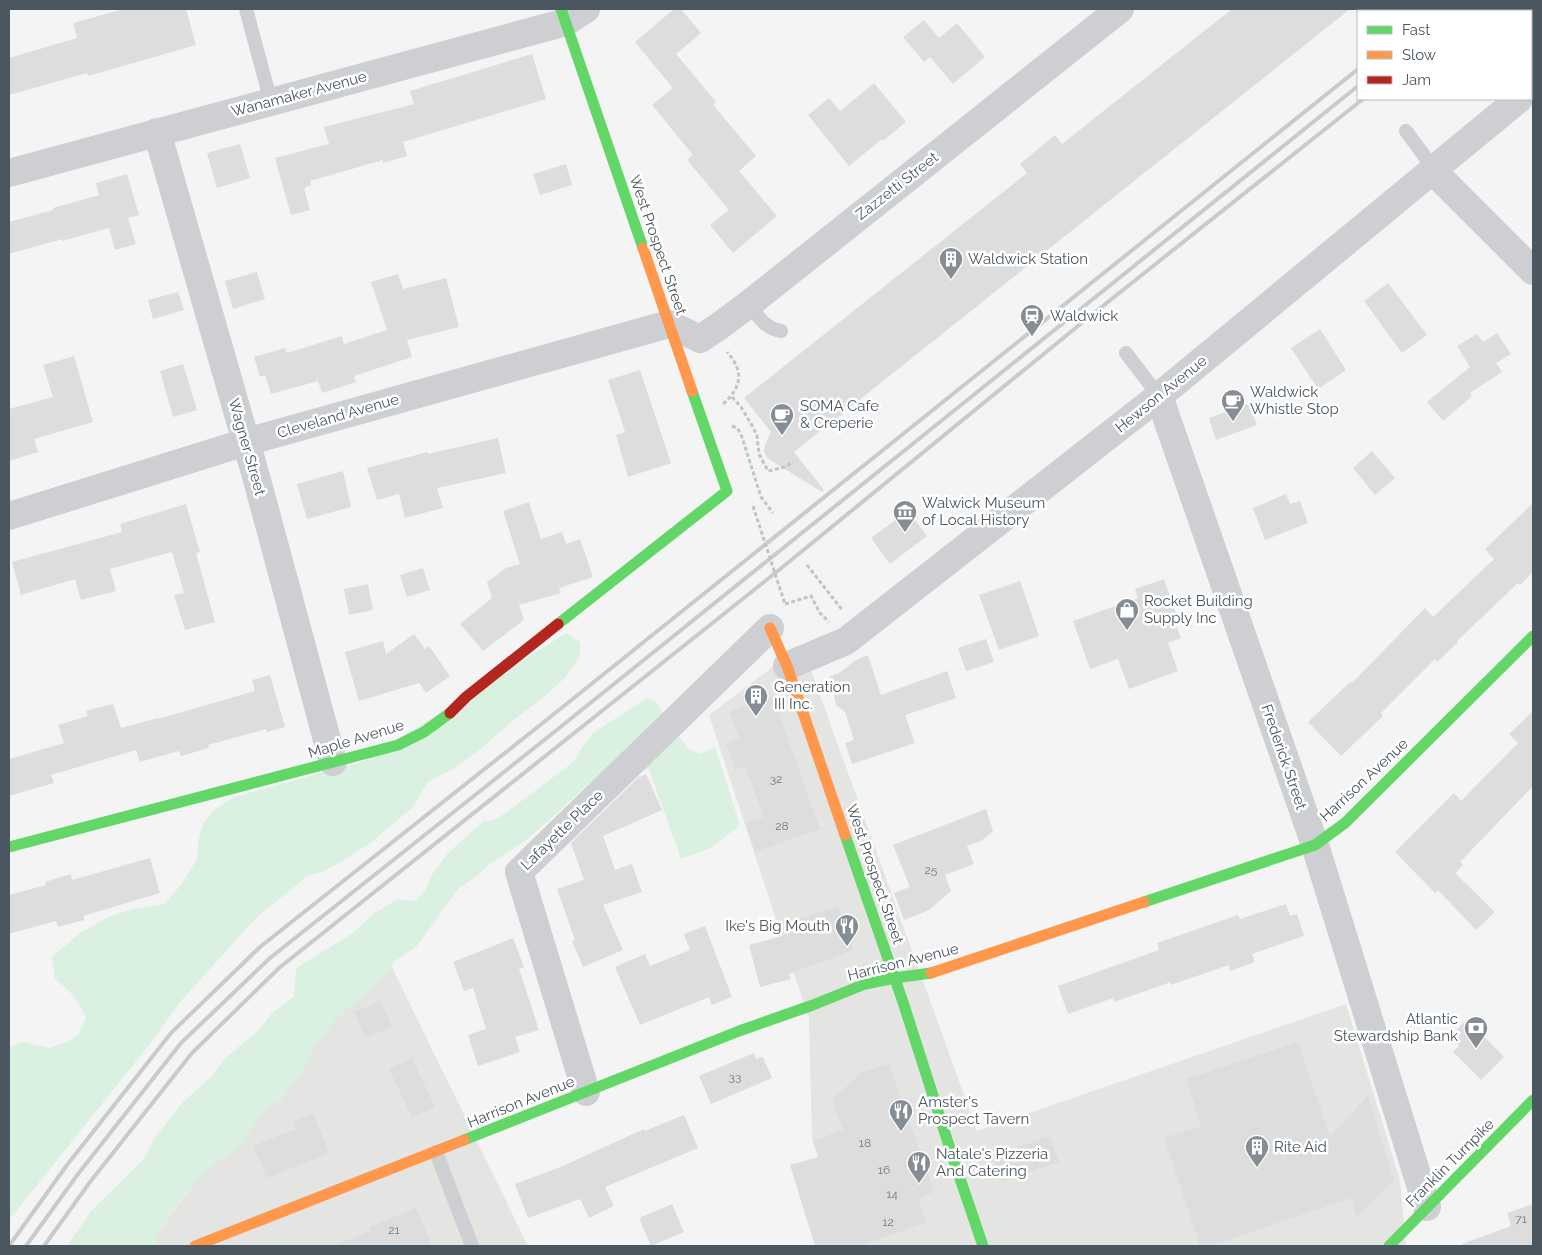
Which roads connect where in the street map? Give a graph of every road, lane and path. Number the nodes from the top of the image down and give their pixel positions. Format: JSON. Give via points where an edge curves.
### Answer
{"nodes":[{"id":1,"x":246,"y":9,"type":"edge"},
{"id":2,"x":1120,"y":9,"type":"edge"},
{"id":3,"x":571,"y":13,"type":"edge"},
{"id":4,"x":1518,"y":100,"type":"edge"},
{"id":5,"x":271,"y":102,"type":"junction"},
{"id":6,"x":1406,"y":131,"type":"dead end"},
{"id":7,"x":157,"y":132,"type":"junction"},
{"id":8,"x":1434,"y":170,"type":"junction"},
{"id":9,"x":9,"y":173,"type":"edge"},
{"id":10,"x":1533,"y":271,"type":"edge"},
{"id":11,"x":749,"y":304,"type":"junction"},
{"id":12,"x":669,"y":324,"type":"junction"},
{"id":13,"x":780,"y":331,"type":"dead end"},
{"id":14,"x":710,"y":333,"type":"junction"},
{"id":15,"x":1126,"y":353,"type":"dead end"},
{"id":16,"x":1159,"y":396,"type":"junction"},
{"id":17,"x":732,"y":397,"type":"junction"},
{"id":18,"x":720,"y":407,"type":"dead end"},
{"id":19,"x":727,"y":427,"type":"dead end"},
{"id":20,"x":246,"y":442,"type":"junction"},
{"id":21,"x":793,"y":462,"type":"dead end"},
{"id":22,"x":727,"y":491,"type":"joint"},
{"id":23,"x":753,"y":506,"type":"dead end"},
{"id":24,"x":773,"y":512,"type":"dead end"},
{"id":25,"x":9,"y":516,"type":"edge"},
{"id":26,"x":807,"y":565,"type":"dead end"},
{"id":27,"x":844,"y":612,"type":"dead end"},
{"id":28,"x":820,"y":613,"type":"dead end"},
{"id":29,"x":837,"y":618,"type":"dead end"},
{"id":30,"x":830,"y":624,"type":"dead end"},
{"id":31,"x":770,"y":628,"type":"joint"},
{"id":32,"x":1533,"y":636,"type":"edge"},
{"id":33,"x":787,"y":666,"type":"junction"},
{"id":34,"x":334,"y":762,"type":"junction"},
{"id":35,"x":1315,"y":845,"type":"junction"},
{"id":36,"x":9,"y":847,"type":"edge"},
{"id":37,"x":894,"y":978,"type":"junction"},
{"id":38,"x":586,"y":1092,"type":"junction"},
{"id":39,"x":1533,"y":1100,"type":"edge"},
{"id":40,"x":436,"y":1152,"type":"junction"},
{"id":41,"x":1427,"y":1207,"type":"junction"},
{"id":42,"x":195,"y":1246,"type":"edge"},
{"id":43,"x":472,"y":1246,"type":"edge"},
{"id":44,"x":983,"y":1246,"type":"edge"},
{"id":45,"x":1389,"y":1246,"type":"edge"}],
"edges":[{"from":1,"to":5,"type":"lane"},
{"from":2,"to":11,"type":"street","name":"Zazzetti Street"},
{"from":3,"to":5,"type":"street","name":"Wanamaker Avenue"},
{"from":3,"to":12,"type":"street","name":"West Prospect Street"},
{"from":4,"to":8,"type":"street","name":"Hewson Avenue"},
{"from":5,"to":7,"type":"street","name":"Wanamaker Avenue"},
{"from":6,"to":8,"type":"lane"},
{"from":7,"to":9,"type":"street","name":"Wanamaker Avenue"},
{"from":7,"to":20,"type":"street","name":"Wagner Street"},
{"from":8,"to":10,"type":"street"},
{"from":8,"to":16,"type":"street","name":"Hewson Avenue"},
{"from":11,"to":13,"type":"lane","via":[[766,325]]},
{"from":11,"to":14,"type":"street","name":"Zazzetti Street"},
{"from":12,"to":14,"type":"street","via":[[700,340]]},
{"from":12,"to":20,"type":"street","name":"Cleveland Avenue"},
{"from":12,"to":22,"type":"street","name":"West Prospect Street"},
{"from":14,"to":17,"type":"path","via":[[737,367],[739,377]]},
{"from":15,"to":16,"type":"lane"},
{"from":16,"to":33,"type":"street","name":"Hewson Avenue","via":[[846,642]]},
{"from":16,"to":35,"type":"street","name":"Frederick Street"},
{"from":17,"to":18,"type":"path"},
{"from":17,"to":21,"type":"path","via":[[753,427],[759,454],[768,471]]},
{"from":19,"to":24,"type":"path","via":[[738,428],[761,497]]},
{"from":20,"to":25,"type":"street","name":"Cleveland Avenue"},
{"from":20,"to":34,"type":"street","name":"Wagner Street"},
{"from":22,"to":34,"type":"street","name":"Maple Avenue","via":[[424,732],[398,745]]},
{"from":23,"to":28,"type":"path","bridge":true,"via":[[785,604],[812,596]]},
{"from":26,"to":27,"type":"path"},
{"from":29,"to":30,"type":"path"},
{"from":31,"to":33,"type":"street","name":"West Prospect Street"},
{"from":31,"to":38,"type":"street","name":"Lafayette Place","via":[[518,872]]},
{"from":32,"to":35,"type":"street","name":"Harrison Avenue","via":[[1345,823]]},
{"from":33,"to":37,"type":"street","name":"West Prospect Street"},
{"from":34,"to":36,"type":"street","name":"Maple Avenue"},
{"from":35,"to":37,"type":"street","name":"Harrison Avenue","via":[[929,974]]},
{"from":35,"to":41,"type":"street","name":"Frederick Street"},
{"from":37,"to":38,"type":"street","name":"Harrison Avenue","via":[[865,984]]},
{"from":37,"to":44,"type":"street","name":"West Prospect Street"},
{"from":38,"to":40,"type":"street","name":"Harrison Avenue"},
{"from":39,"to":41,"type":"street","name":"Franklin Turnpike"},
{"from":40,"to":42,"type":"street","name":"Harrison Avenue"},
{"from":40,"to":43,"type":"lane"},
{"from":41,"to":45,"type":"street","name":"Franklin Turnpike"}]}
